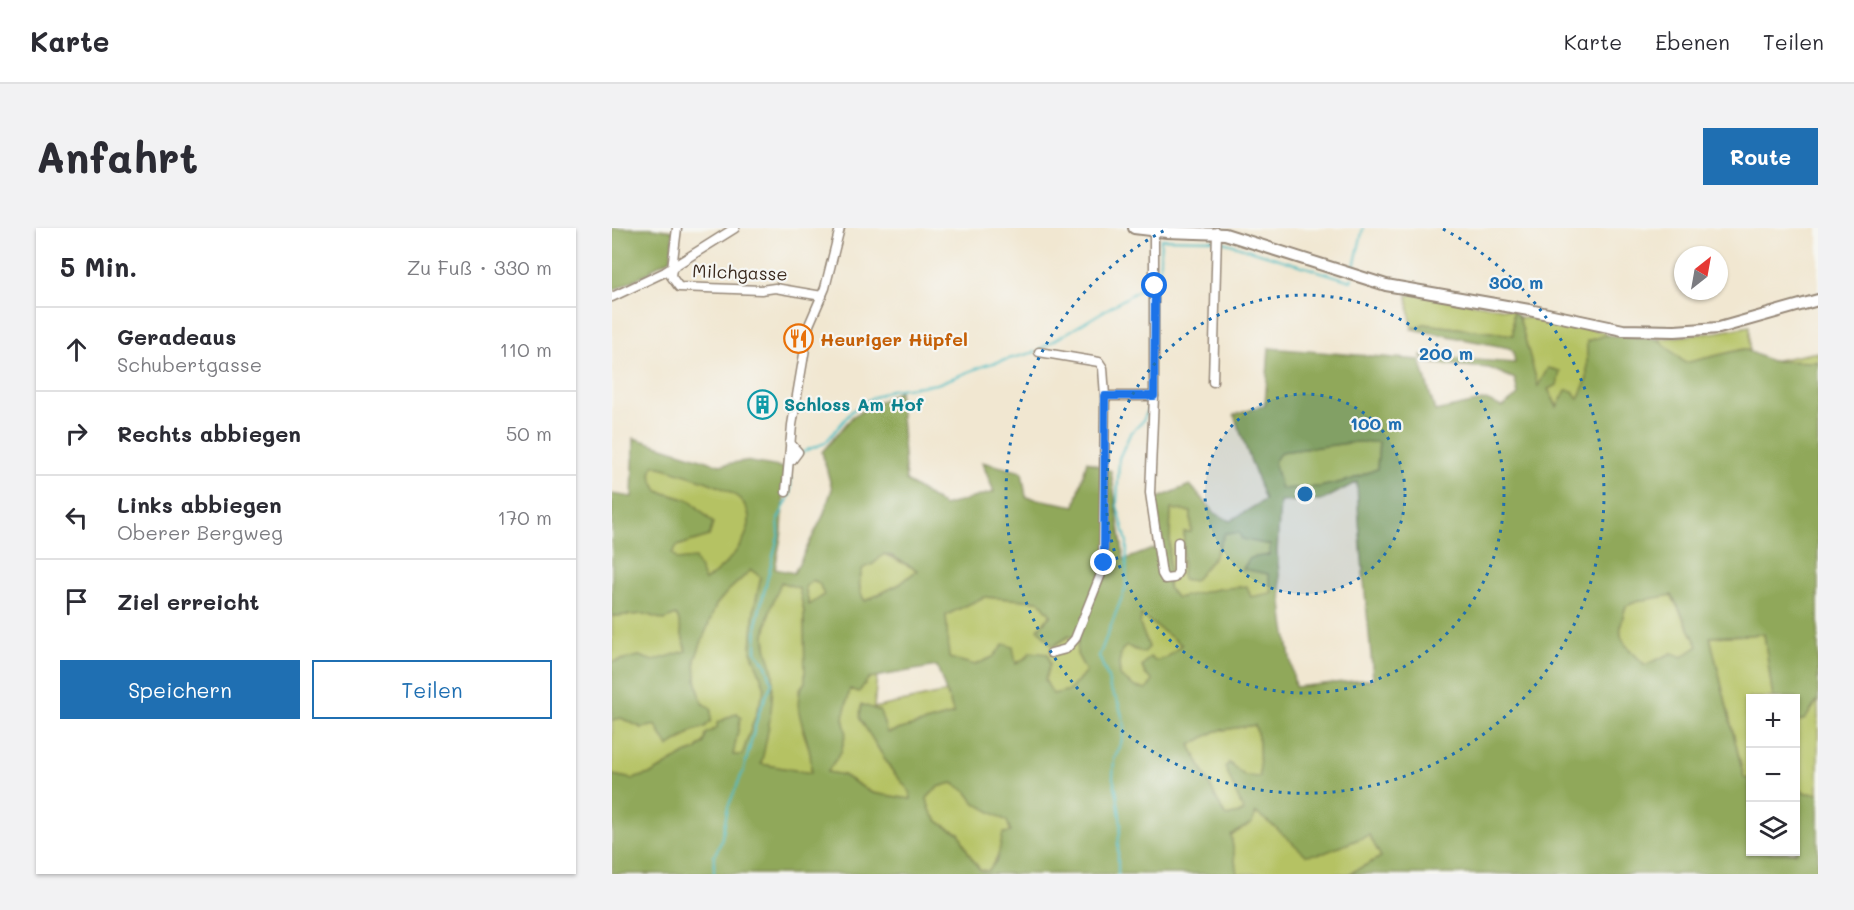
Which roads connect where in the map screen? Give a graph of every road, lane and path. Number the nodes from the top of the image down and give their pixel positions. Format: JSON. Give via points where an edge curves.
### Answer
{"nodes":[{"id":1,"x":677,"y":228,"type":"edge"},
{"id":2,"x":735,"y":228,"type":"edge"},
{"id":3,"x":840,"y":228,"type":"edge"},
{"id":4,"x":1134,"y":228,"type":"edge"},
{"id":5,"x":1154,"y":231,"type":"junction"},
{"id":6,"x":1217,"y":238,"type":"junction"},
{"id":7,"x":673,"y":267,"type":"junction"},
{"id":8,"x":822,"y":296,"type":"junction"},
{"id":9,"x":612,"y":297,"type":"edge"},
{"id":10,"x":1818,"y":300,"type":"edge"},
{"id":11,"x":1039,"y":352,"type":"dead end"},
{"id":12,"x":1213,"y":382,"type":"dead end"},
{"id":13,"x":1105,"y":396,"type":"junction"},
{"id":14,"x":1151,"y":396,"type":"junction"},
{"id":15,"x":786,"y":492,"type":"dead end"},
{"id":16,"x":1178,"y":542,"type":"dead end"},
{"id":17,"x":1051,"y":653,"type":"dead end"}],
"edges":[{"from":1,"to":7,"type":"street"},
{"from":2,"to":7,"type":"street"},
{"from":3,"to":8,"type":"street"},
{"from":4,"to":5,"type":"main road"},
{"from":5,"to":6,"type":"main road"},
{"from":5,"to":14,"type":"street"},
{"from":6,"to":10,"type":"main road","via":[[1247,240],[1403,288],[1633,331],[1719,328]]},
{"from":6,"to":12,"type":"street"},
{"from":7,"to":8,"type":"street","name":"Milchgasse","via":[[672,276],[679,287],[775,288]]},
{"from":7,"to":9,"type":"street"},
{"from":8,"to":15,"type":"street","via":[[809,325],[794,409]]},
{"from":11,"to":13,"type":"street","via":[[1099,362]]},
{"from":13,"to":14,"type":"street"},
{"from":13,"to":17,"type":"street","via":[[1103,568],[1075,639],[1066,649]]},
{"from":14,"to":16,"type":"street","via":[[1150,493],[1165,579],[1174,578],[1178,572]]}]}
